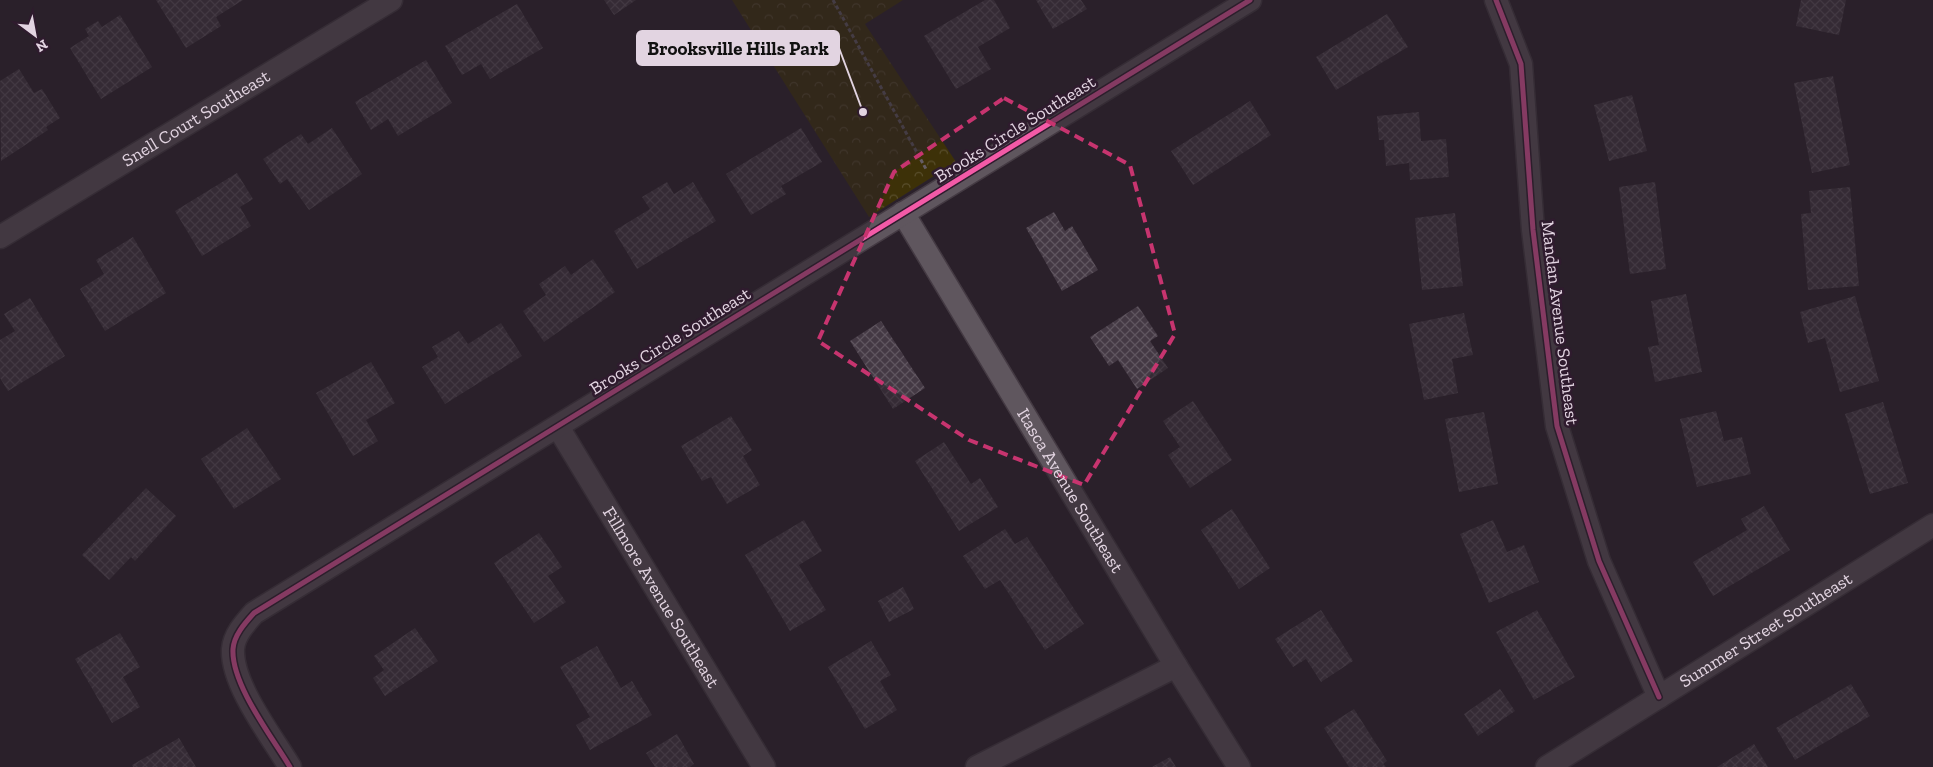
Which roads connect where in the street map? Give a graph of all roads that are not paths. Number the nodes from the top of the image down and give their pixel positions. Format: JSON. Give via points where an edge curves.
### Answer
{"nodes":[{"id":1,"x":391,"y":0,"type":"edge"},
{"id":2,"x":1250,"y":0,"type":"edge"},
{"id":3,"x":1496,"y":0,"type":"edge"},
{"id":4,"x":903,"y":213,"type":"junction"},
{"id":5,"x":0,"y":237,"type":"edge"},
{"id":6,"x":558,"y":427,"type":"junction"},
{"id":7,"x":1933,"y":526,"type":"edge"},
{"id":8,"x":1176,"y":666,"type":"junction"},
{"id":9,"x":1659,"y":697,"type":"junction"},
{"id":10,"x":290,"y":767,"type":"edge"},
{"id":11,"x":764,"y":767,"type":"edge"},
{"id":12,"x":977,"y":767,"type":"edge"},
{"id":13,"x":1239,"y":767,"type":"edge"},
{"id":14,"x":1548,"y":767,"type":"edge"}],
"edges":[{"from":1,"to":5,"type":"street","name":"Snell Court Southeast"},
{"from":2,"to":4,"type":"street","name":"Brooks Circle Southeast"},
{"from":3,"to":9,"type":"street","name":"Mandan Avenue Southeast","via":[[1521,64],[1533,230],[1557,426],[1599,561]]},
{"from":4,"to":6,"type":"street","name":"Brooks Circle Southeast"},
{"from":4,"to":8,"type":"street","name":"Itasca Avenue Southeast"},
{"from":6,"to":10,"type":"street","name":"Brooks Circle Southeast","via":[[254,613],[240,629],[233,647],[234,667],[240,686]]},
{"from":6,"to":11,"type":"street","name":"Fillmore Avenue Southeast"},
{"from":7,"to":9,"type":"street","name":"Summer Street Southeast"},
{"from":8,"to":12,"type":"street"},
{"from":8,"to":13,"type":"street","name":"Itasca Avenue Southeast"},
{"from":9,"to":14,"type":"street","name":"Summer Street Southeast"}]}
